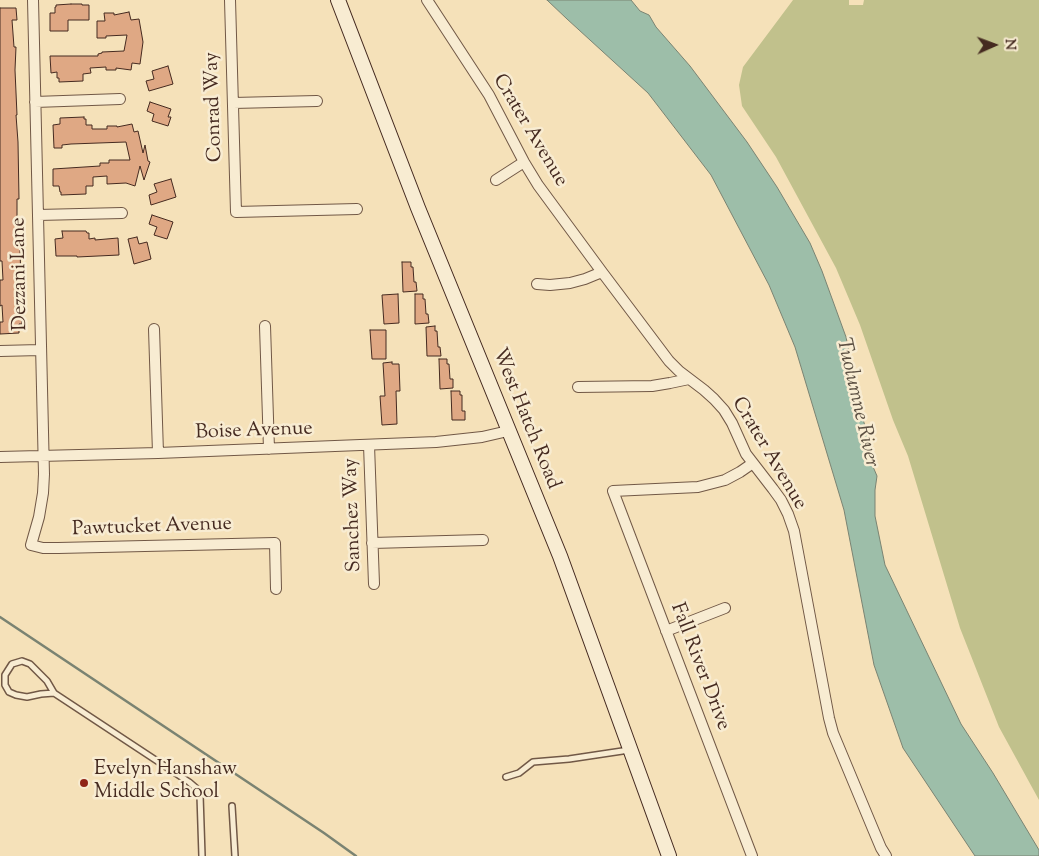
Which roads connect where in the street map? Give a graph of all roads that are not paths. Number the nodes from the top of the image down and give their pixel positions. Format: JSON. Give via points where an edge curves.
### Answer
{"nodes":[{"id":1,"x":33,"y":0,"type":"edge"},
{"id":2,"x":230,"y":0,"type":"edge"},
{"id":3,"x":338,"y":0,"type":"edge"},
{"id":4,"x":427,"y":0,"type":"edge"},
{"id":5,"x":120,"y":99,"type":"dead end"},
{"id":6,"x":317,"y":101,"type":"dead end"},
{"id":7,"x":35,"y":102,"type":"junction"},
{"id":8,"x":233,"y":104,"type":"junction"},
{"id":9,"x":524,"y":162,"type":"junction"},
{"id":10,"x":496,"y":180,"type":"dead end"},
{"id":11,"x":357,"y":209,"type":"dead end"},
{"id":12,"x":122,"y":213,"type":"dead end"},
{"id":13,"x":38,"y":215,"type":"junction"},
{"id":14,"x":602,"y":272,"type":"junction"},
{"id":15,"x":537,"y":284,"type":"dead end"},
{"id":16,"x":265,"y":326,"type":"dead end"},
{"id":17,"x":154,"y":329,"type":"dead end"},
{"id":18,"x":40,"y":350,"type":"junction"},
{"id":19,"x":0,"y":351,"type":"edge"},
{"id":20,"x":689,"y":379,"type":"junction"},
{"id":21,"x":578,"y":388,"type":"dead end"},
{"id":22,"x":508,"y":430,"type":"junction"},
{"id":23,"x":369,"y":445,"type":"junction"},
{"id":24,"x":269,"y":449,"type":"junction"},
{"id":25,"x":158,"y":453,"type":"junction"},
{"id":26,"x":43,"y":456,"type":"junction"},
{"id":27,"x":0,"y":457,"type":"edge"},
{"id":28,"x":753,"y":463,"type":"junction"},
{"id":29,"x":483,"y":540,"type":"dead end"},
{"id":30,"x":372,"y":542,"type":"junction"},
{"id":31,"x":31,"y":545,"type":"joint"},
{"id":32,"x":374,"y":584,"type":"dead end"},
{"id":33,"x":276,"y":588,"type":"dead end"},
{"id":34,"x":724,"y":608,"type":"dead end"},
{"id":35,"x":666,"y":631,"type":"junction"},
{"id":36,"x":54,"y":693,"type":"junction"},
{"id":37,"x":630,"y":750,"type":"junction"},
{"id":38,"x":506,"y":777,"type":"dead end"},
{"id":39,"x":232,"y":806,"type":"dead end"},
{"id":40,"x":202,"y":856,"type":"edge"},
{"id":41,"x":234,"y":856,"type":"edge"},
{"id":42,"x":669,"y":856,"type":"edge"},
{"id":43,"x":752,"y":856,"type":"edge"},
{"id":44,"x":886,"y":856,"type":"edge"}],
"edges":[{"from":1,"to":7,"type":"street","name":"Dezzani Lane"},
{"from":2,"to":8,"type":"street","name":"Conrad Way"},
{"from":3,"to":22,"type":"main road","name":"West Hatch Road"},
{"from":4,"to":9,"type":"street","name":"Crater Avenue","via":[[489,95]]},
{"from":5,"to":7,"type":"street"},
{"from":6,"to":8,"type":"street"},
{"from":7,"to":13,"type":"street","name":"Dezzani Lane"},
{"from":8,"to":11,"type":"street","name":"Conrad Way","via":[[236,212]]},
{"from":9,"to":10,"type":"street"},
{"from":9,"to":14,"type":"street","name":"Crater Avenue"},
{"from":12,"to":13,"type":"street"},
{"from":13,"to":18,"type":"street","name":"Dezzani Lane"},
{"from":14,"to":15,"type":"street","via":[[570,283]]},
{"from":14,"to":20,"type":"street","name":"Crater Avenue","via":[[669,361]]},
{"from":16,"to":24,"type":"street"},
{"from":17,"to":25,"type":"street"},
{"from":18,"to":19,"type":"street"},
{"from":18,"to":26,"type":"street","name":"Dezzani Lane"},
{"from":20,"to":21,"type":"street","via":[[652,386]]},
{"from":20,"to":28,"type":"street","name":"Crater Avenue","via":[[724,410]]},
{"from":22,"to":23,"type":"street","name":"Boise Avenue","via":[[482,438]]},
{"from":22,"to":37,"type":"main road","name":"West Hatch Road","via":[[560,556]]},
{"from":23,"to":24,"type":"street","name":"Boise Avenue"},
{"from":23,"to":30,"type":"street","name":"Sanchez Way"},
{"from":24,"to":25,"type":"street","name":"Boise Avenue"},
{"from":25,"to":26,"type":"street","name":"Boise Avenue"},
{"from":26,"to":27,"type":"street","name":"Boise Avenue"},
{"from":26,"to":31,"type":"street","name":"Dezzani Lane","via":[[43,493]]},
{"from":28,"to":35,"type":"street","name":"Fall River Drive","via":[[725,480],[698,488],[613,491]]},
{"from":28,"to":44,"type":"street","name":"Crater Avenue","via":[[781,500],[791,522],[831,725]]},
{"from":29,"to":30,"type":"street"},
{"from":30,"to":32,"type":"street","name":"Sanchez Way"},
{"from":31,"to":33,"type":"street","name":"Pawtucket Avenue","via":[[58,548],[275,543]]},
{"from":34,"to":35,"type":"street"},
{"from":35,"to":43,"type":"street","name":"Fall River Drive"},
{"from":36,"to":36,"type":"lane","via":[[30,664],[12,664],[5,675],[5,685],[16,695],[27,697]]},
{"from":36,"to":40,"type":"lane","via":[[196,788],[200,795]]},
{"from":37,"to":38,"type":"lane","via":[[533,762]]},
{"from":37,"to":42,"type":"main road","name":"West Hatch Road"},
{"from":39,"to":41,"type":"lane"}]}
